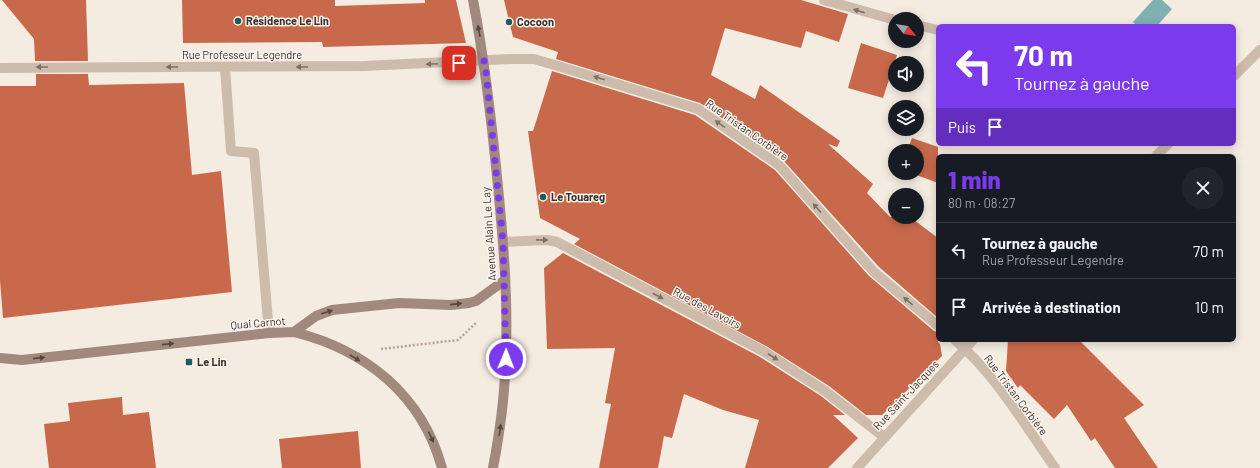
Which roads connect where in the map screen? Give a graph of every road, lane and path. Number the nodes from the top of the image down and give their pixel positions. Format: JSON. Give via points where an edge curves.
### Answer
{"nodes":[{"id":1,"x":473,"y":0,"type":"edge"},
{"id":2,"x":824,"y":0,"type":"edge"},
{"id":3,"x":888,"y":18,"type":"edge"},
{"id":4,"x":924,"y":27,"type":"edge"},
{"id":5,"x":936,"y":30,"type":"edge"},
{"id":6,"x":1260,"y":51,"type":"edge"},
{"id":7,"x":485,"y":61,"type":"junction"},
{"id":8,"x":225,"y":67,"type":"junction"},
{"id":9,"x":0,"y":68,"type":"edge"},
{"id":10,"x":1236,"y":74,"type":"edge"},
{"id":11,"x":1166,"y":146,"type":"edge"},
{"id":12,"x":1158,"y":154,"type":"edge"},
{"id":13,"x":503,"y":242,"type":"junction"},
{"id":14,"x":505,"y":280,"type":"junction"},
{"id":15,"x":476,"y":301,"type":"junction"},
{"id":16,"x":936,"y":324,"type":"edge"},
{"id":17,"x":269,"y":332,"type":"junction"},
{"id":18,"x":294,"y":332,"type":"junction"},
{"id":19,"x":958,"y":342,"type":"edge"},
{"id":20,"x":971,"y":342,"type":"edge"},
{"id":21,"x":965,"y":348,"type":"junction"},
{"id":22,"x":0,"y":358,"type":"edge"},
{"id":23,"x":368,"y":366,"type":"junction"},
{"id":24,"x":884,"y":436,"type":"junction"},
{"id":25,"x":442,"y":468,"type":"edge"},
{"id":26,"x":493,"y":468,"type":"edge"},
{"id":27,"x":857,"y":468,"type":"edge"},
{"id":28,"x":1055,"y":468,"type":"edge"}],
"edges":[{"from":7,"to":1,"type":"main road","name":"Avenue Alain Le Lay","one_way":true},
{"from":3,"to":2,"type":"street","one_way":true},
{"from":4,"to":5,"type":"street"},
{"from":6,"to":10,"type":"street"},
{"from":7,"to":8,"type":"street","name":"Rue Professeur Legendre","one_way":true,"via":[[364,66]]},
{"from":7,"to":13,"type":"main road","name":"Avenue Alain Le Lay"},
{"from":16,"to":7,"type":"street","name":"Rue Tristan Corbière","one_way":true,"via":[[874,272],[779,165],[698,109],[534,59]]},
{"from":8,"to":9,"type":"street","name":"Rue Professeur Legendre","one_way":true},
{"from":8,"to":17,"type":"street","via":[[231,151],[254,153]]},
{"from":11,"to":12,"type":"street"},
{"from":13,"to":14,"type":"main road","name":"Avenue Alain Le Lay"},
{"from":13,"to":24,"type":"street","name":"Rue des Lavoirs","one_way":true,"via":[[557,242],[763,351],[825,391]]},
{"from":14,"to":15,"type":"main road","name":"Quai Carnot"},
{"from":26,"to":14,"type":"main road","name":"Avenue Alain Le Lay","one_way":true,"via":[[501,423],[506,370]]},
{"from":18,"to":15,"type":"main road","name":"Quai Carnot","one_way":true,"via":[[316,316],[332,310],[399,303],[451,305]]},
{"from":15,"to":23,"type":"path","via":[[476,322],[458,340],[382,348]]},
{"from":17,"to":18,"type":"main road","name":"Quai Carnot"},
{"from":22,"to":17,"type":"main road","name":"Quai Carnot","one_way":true,"via":[[22,360]]},
{"from":18,"to":23,"type":"main road","one_way":true,"via":[[329,343]]},
{"from":19,"to":21,"type":"street","name":"Rue Tristan Corbière"},
{"from":20,"to":21,"type":"street","name":"Rue Saint-Jacques"},
{"from":21,"to":24,"type":"street","name":"Rue Saint-Jacques"},
{"from":21,"to":28,"type":"street","name":"Rue Tristan Corbière","via":[[995,383]]},
{"from":23,"to":25,"type":"main road","one_way":true,"via":[[394,385],[415,409],[434,444]]},
{"from":24,"to":27,"type":"street","name":"Rue Saint-Jacques"}]}
